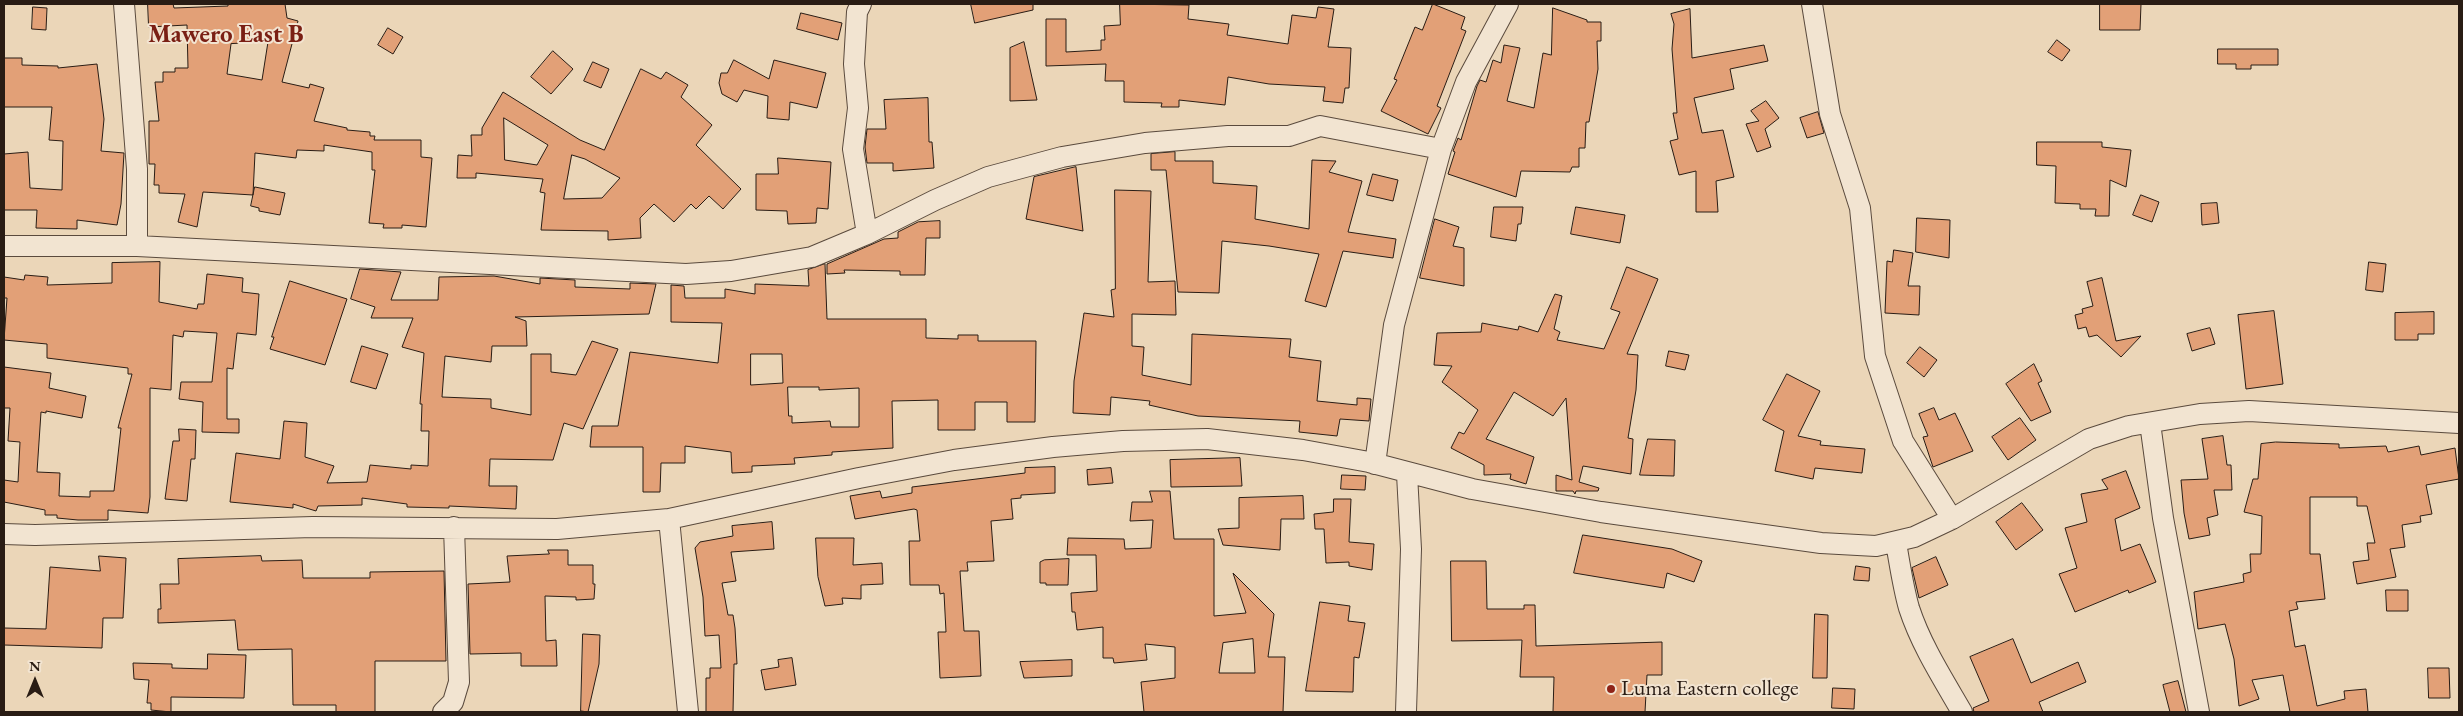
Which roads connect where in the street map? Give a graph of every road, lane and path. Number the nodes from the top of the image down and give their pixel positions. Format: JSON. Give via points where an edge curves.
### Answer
{"nodes":[{"id":1,"x":124,"y":4,"type":"edge"},
{"id":2,"x":862,"y":4,"type":"edge"},
{"id":3,"x":1508,"y":4,"type":"edge"},
{"id":4,"x":1812,"y":4,"type":"edge"},
{"id":5,"x":1441,"y":150,"type":"junction"},
{"id":6,"x":867,"y":234,"type":"junction"},
{"id":7,"x":4,"y":246,"type":"edge"},
{"id":8,"x":137,"y":246,"type":"junction"},
{"id":9,"x":2150,"y":423,"type":"junction"},
{"id":10,"x":2459,"y":423,"type":"edge"},
{"id":11,"x":1375,"y":464,"type":"junction"},
{"id":12,"x":1407,"y":474,"type":"junction"},
{"id":13,"x":669,"y":519,"type":"junction"},
{"id":14,"x":1952,"y":519,"type":"junction"},
{"id":15,"x":454,"y":527,"type":"junction"},
{"id":16,"x":4,"y":534,"type":"edge"},
{"id":17,"x":1896,"y":544,"type":"junction"},
{"id":18,"x":443,"y":712,"type":"edge"},
{"id":19,"x":688,"y":712,"type":"edge"},
{"id":20,"x":1406,"y":712,"type":"edge"},
{"id":21,"x":1962,"y":712,"type":"edge"},
{"id":22,"x":2199,"y":712,"type":"edge"}],
"edges":[{"from":1,"to":8,"type":"street","via":[[137,169]]},
{"from":2,"to":6,"type":"street","via":[[857,12],[854,55],[858,108],[853,150]]},
{"from":3,"to":5,"type":"street","via":[[1466,82]]},
{"from":4,"to":14,"type":"street","via":[[1830,114],[1860,208],[1875,356],[1902,441]]},
{"from":5,"to":6,"type":"street","via":[[1320,126],[1289,136],[1228,136],[1145,142],[1062,157],[988,177]]},
{"from":5,"to":11,"type":"street","via":[[1394,325]]},
{"from":6,"to":8,"type":"street","via":[[812,257],[731,271],[686,274]]},
{"from":7,"to":8,"type":"street"},
{"from":9,"to":10,"type":"street","via":[[2249,410]]},
{"from":9,"to":14,"type":"street","via":[[2089,439]]},
{"from":9,"to":22,"type":"street","via":[[2163,518]]},
{"from":11,"to":12,"type":"street"},
{"from":11,"to":13,"type":"street","via":[[1303,450],[1207,440],[1115,442],[954,460]]},
{"from":12,"to":17,"type":"street","via":[[1602,512],[1851,546]]},
{"from":12,"to":20,"type":"street","via":[[1411,549]]},
{"from":13,"to":15,"type":"street","via":[[558,529]]},
{"from":13,"to":19,"type":"street"},
{"from":14,"to":17,"type":"street"},
{"from":15,"to":16,"type":"street"},
{"from":15,"to":18,"type":"street","via":[[458,682],[453,702]]},
{"from":17,"to":21,"type":"street","via":[[1914,621]]}]}
